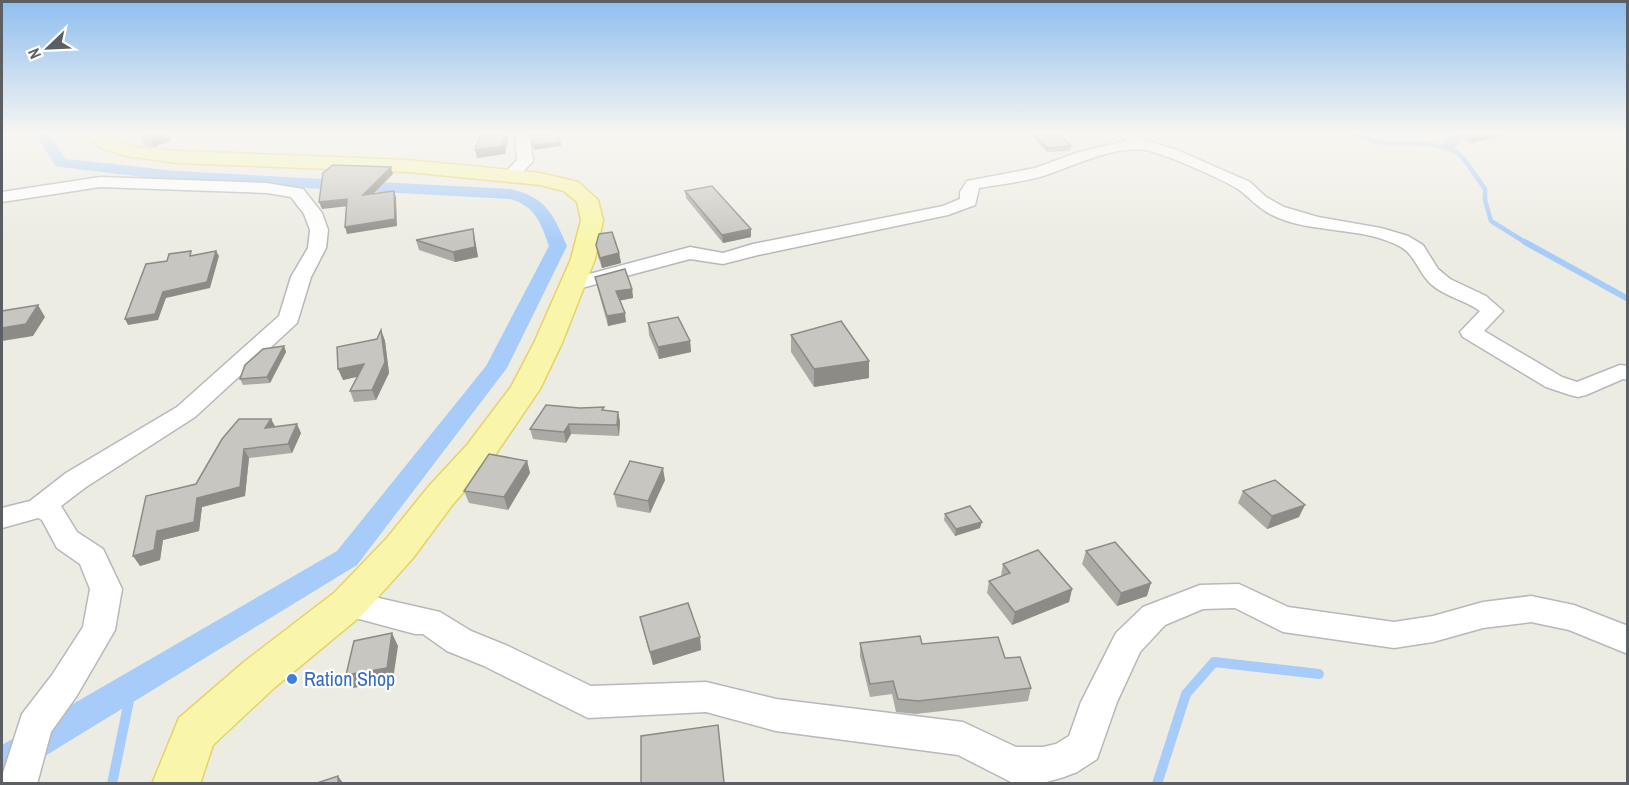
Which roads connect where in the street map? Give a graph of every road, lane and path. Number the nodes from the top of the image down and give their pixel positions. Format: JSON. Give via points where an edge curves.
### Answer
{"nodes":[{"id":1,"x":455,"y":170,"type":"edge"},
{"id":2,"x":516,"y":170,"type":"edge"},
{"id":3,"x":1045,"y":170,"type":"edge"},
{"id":4,"x":1208,"y":170,"type":"edge"},
{"id":5,"x":509,"y":177,"type":"junction"},
{"id":6,"x":2,"y":197,"type":"edge"},
{"id":7,"x":574,"y":285,"type":"junction"},
{"id":8,"x":1628,"y":373,"type":"edge"},
{"id":9,"x":39,"y":508,"type":"junction"},
{"id":10,"x":2,"y":519,"type":"edge"},
{"id":11,"x":348,"y":604,"type":"junction"},
{"id":12,"x":1628,"y":641,"type":"edge"},
{"id":13,"x":20,"y":776,"type":"edge"},
{"id":14,"x":176,"y":783,"type":"edge"}],
"edges":[{"from":1,"to":5,"type":"main road"},
{"from":2,"to":5,"type":"street"},
{"from":3,"to":7,"type":"street","via":[[973,184],[968,192],[969,201],[948,210],[725,258],[690,253]]},
{"from":4,"to":8,"type":"street","via":[[1244,186],[1273,210],[1312,222],[1381,232],[1419,249],[1437,280],[1484,303],[1492,311],[1471,332],[1554,382],[1578,390],[1620,372]]},
{"from":5,"to":7,"type":"main road","via":[[571,186],[587,200],[592,220]]},
{"from":6,"to":9,"type":"street","via":[[100,182],[267,188],[297,193],[313,213],[320,230],[317,248],[301,277],[289,318],[186,411]]},
{"from":7,"to":11,"type":"main road","via":[[525,389],[479,453]]},
{"from":9,"to":10,"type":"street"},
{"from":9,"to":13,"type":"street","via":[[52,513],[67,540],[92,557],[106,590],[99,630],[35,725]]},
{"from":11,"to":12,"type":"street","via":[[429,621],[459,641],[588,702],[706,697],[776,715],[963,739],[1013,765],[1064,760],[1084,747],[1099,702],[1128,643],[1154,616],[1200,597],[1239,596],[1283,619],[1394,635],[1483,615],[1532,609],[1574,618]]},
{"from":11,"to":14,"type":"main road","via":[[259,675],[195,733]]}]}
